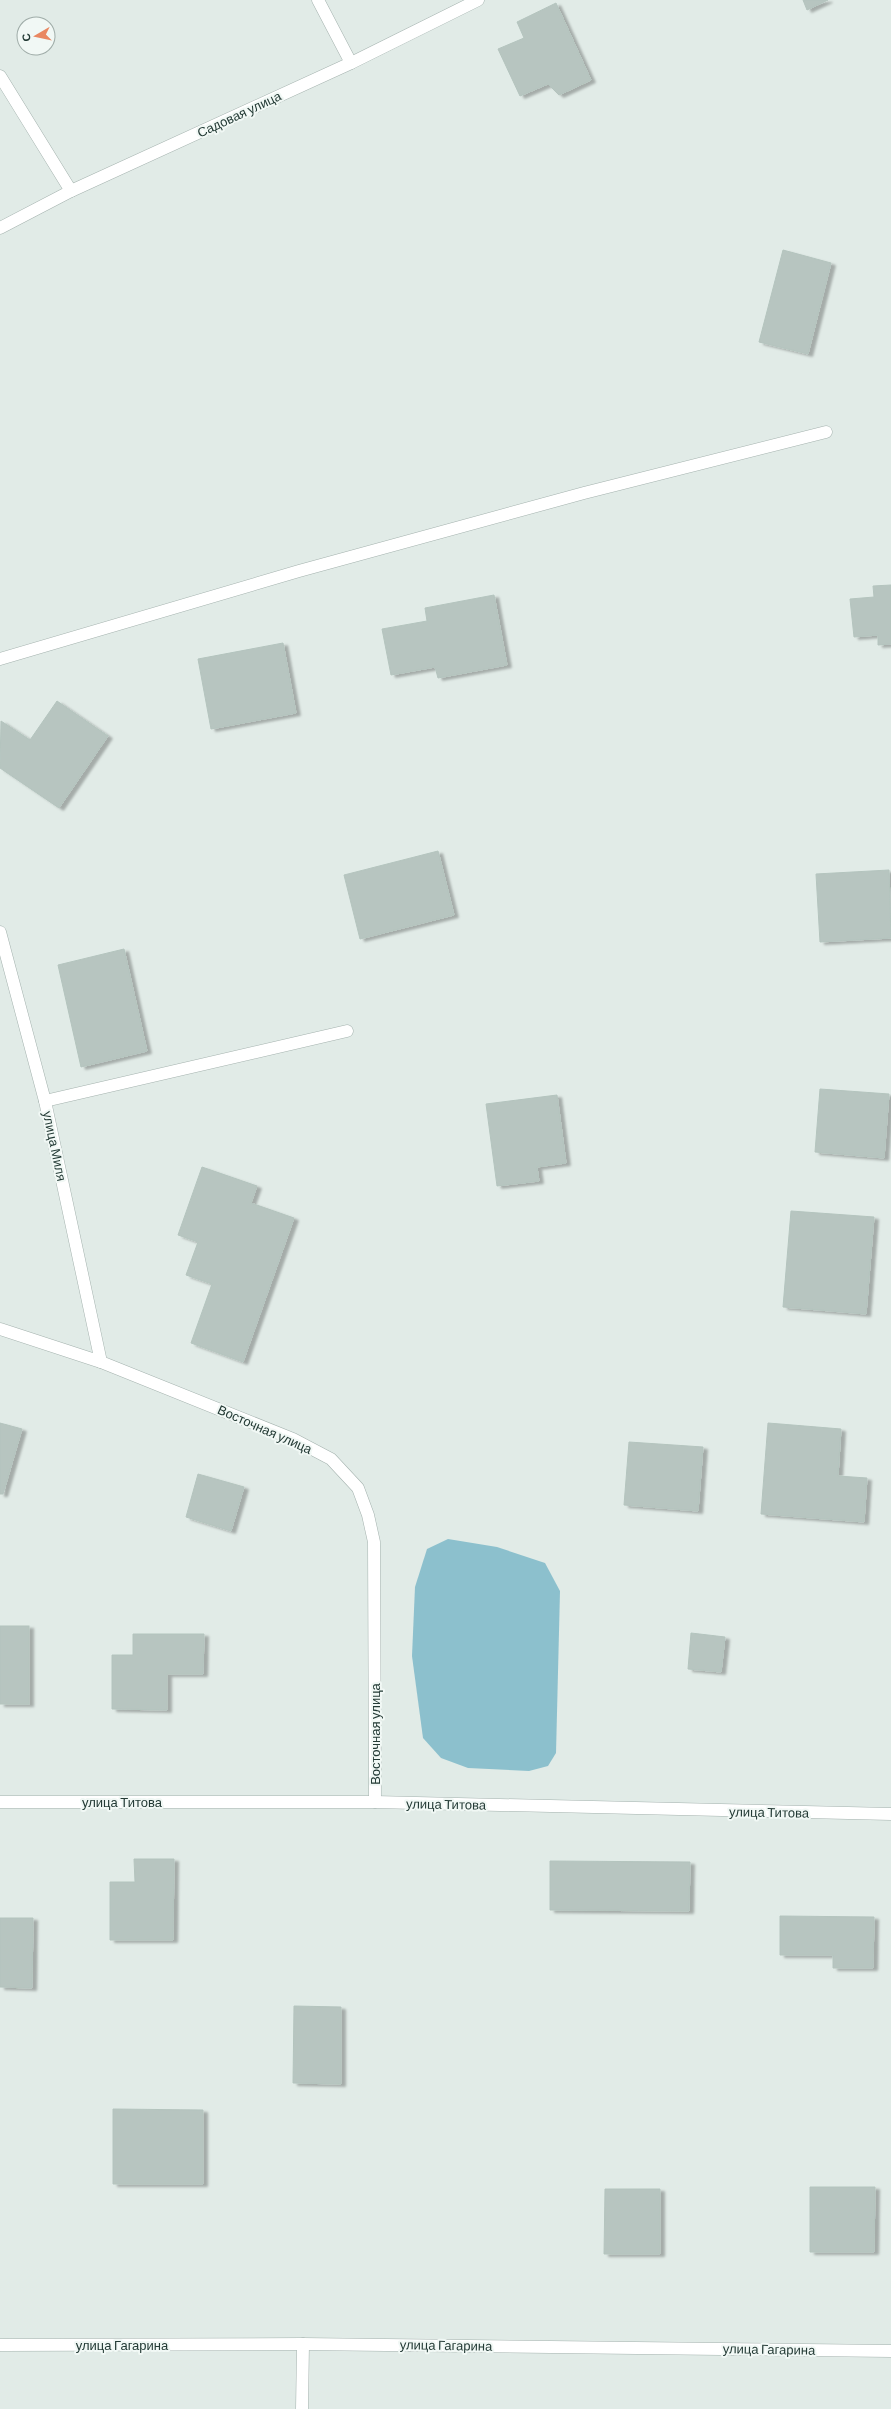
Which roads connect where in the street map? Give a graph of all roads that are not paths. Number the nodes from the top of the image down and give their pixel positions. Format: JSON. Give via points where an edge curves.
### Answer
{"nodes":[{"id":1,"x":318,"y":0,"type":"edge"},
{"id":2,"x":478,"y":0,"type":"edge"},
{"id":3,"x":351,"y":63,"type":"junction"},
{"id":4,"x":0,"y":76,"type":"edge"},
{"id":5,"x":71,"y":191,"type":"junction"},
{"id":6,"x":0,"y":228,"type":"edge"},
{"id":7,"x":826,"y":432,"type":"dead end"},
{"id":8,"x":0,"y":659,"type":"edge"},
{"id":9,"x":0,"y":932,"type":"edge"},
{"id":10,"x":347,"y":1031,"type":"dead end"},
{"id":11,"x":45,"y":1101,"type":"junction"},
{"id":12,"x":0,"y":1329,"type":"edge"},
{"id":13,"x":101,"y":1362,"type":"junction"},
{"id":14,"x":0,"y":1802,"type":"edge"},
{"id":15,"x":375,"y":1802,"type":"junction"},
{"id":16,"x":891,"y":1814,"type":"edge"},
{"id":17,"x":303,"y":2344,"type":"junction"},
{"id":18,"x":0,"y":2345,"type":"edge"},
{"id":19,"x":891,"y":2351,"type":"edge"},
{"id":20,"x":302,"y":2409,"type":"edge"}],
"edges":[{"from":1,"to":3,"type":"street"},
{"from":2,"to":3,"type":"street","name":"Садовая улица"},
{"from":3,"to":5,"type":"street","name":"Садовая улица"},
{"from":4,"to":5,"type":"street"},
{"from":5,"to":6,"type":"street","name":"Садовая улица"},
{"from":7,"to":8,"type":"street","via":[[584,493],[330,562]]},
{"from":9,"to":11,"type":"street","name":"улица Миля"},
{"from":10,"to":11,"type":"street"},
{"from":11,"to":13,"type":"street","name":"улица Миля"},
{"from":12,"to":13,"type":"street","name":"Восточная улица"},
{"from":13,"to":15,"type":"street","name":"Восточная улица","via":[[293,1438],[331,1459],[358,1488],[374,1542]]},
{"from":14,"to":15,"type":"street","name":"улица Титова"},
{"from":15,"to":16,"type":"street","name":"улица Титова"},
{"from":17,"to":18,"type":"street","name":"улица Гагарина"},
{"from":17,"to":19,"type":"street","name":"улица Гагарина"},
{"from":17,"to":20,"type":"street"}]}
